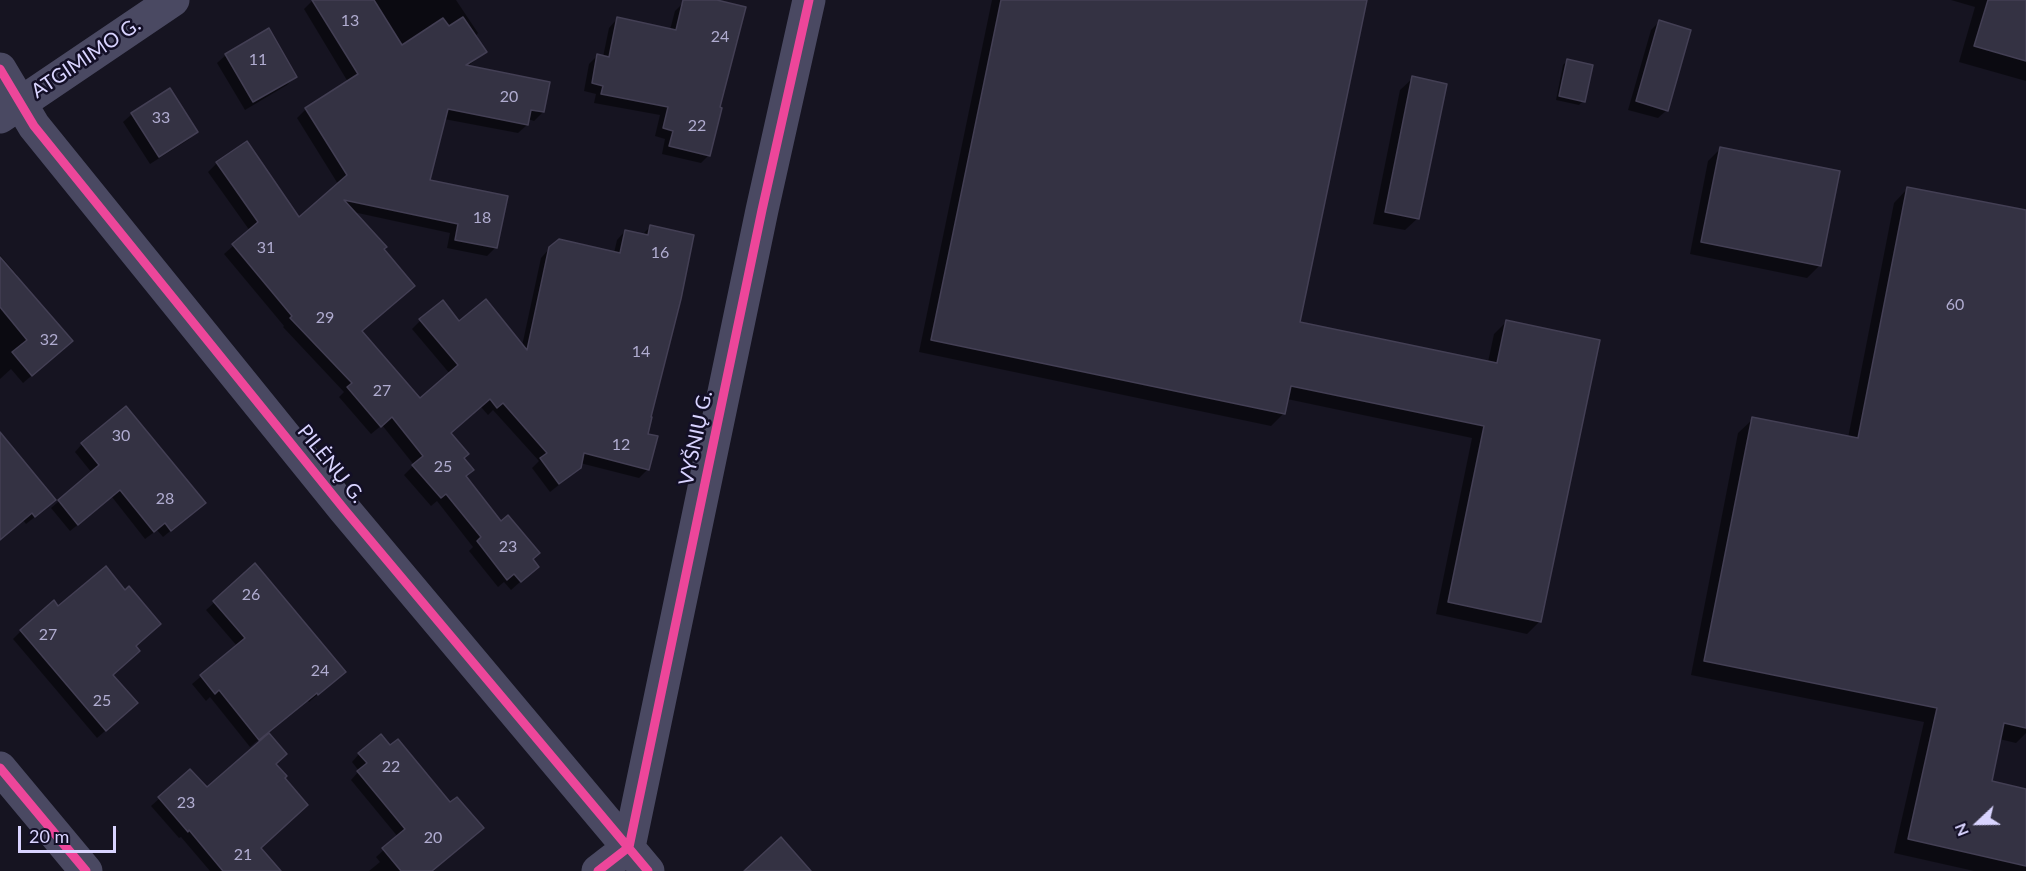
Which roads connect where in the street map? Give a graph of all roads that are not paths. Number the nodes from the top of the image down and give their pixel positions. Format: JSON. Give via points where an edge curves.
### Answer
{"nodes":[{"id":1,"x":173,"y":0,"type":"edge"},
{"id":2,"x":809,"y":0,"type":"edge"},
{"id":3,"x":0,"y":69,"type":"edge"},
{"id":4,"x":10,"y":109,"type":"edge"},
{"id":5,"x":0,"y":768,"type":"edge"},
{"id":6,"x":639,"y":859,"type":"edge"},
{"id":7,"x":86,"y":871,"type":"edge"},
{"id":8,"x":598,"y":871,"type":"edge"}],
"edges":[{"from":1,"to":4,"type":"street","name":"ATGIMIMO G."},
{"from":2,"to":6,"type":"street","name":"VYŠNIŲ G.","via":[[762,210]]},
{"from":3,"to":4,"type":"street","name":"PILĖNŲ G."},
{"from":4,"to":6,"type":"street","name":"PILĖNŲ G.","via":[[34,126],[344,509]]},
{"from":5,"to":7,"type":"street"},
{"from":6,"to":8,"type":"street"}]}
